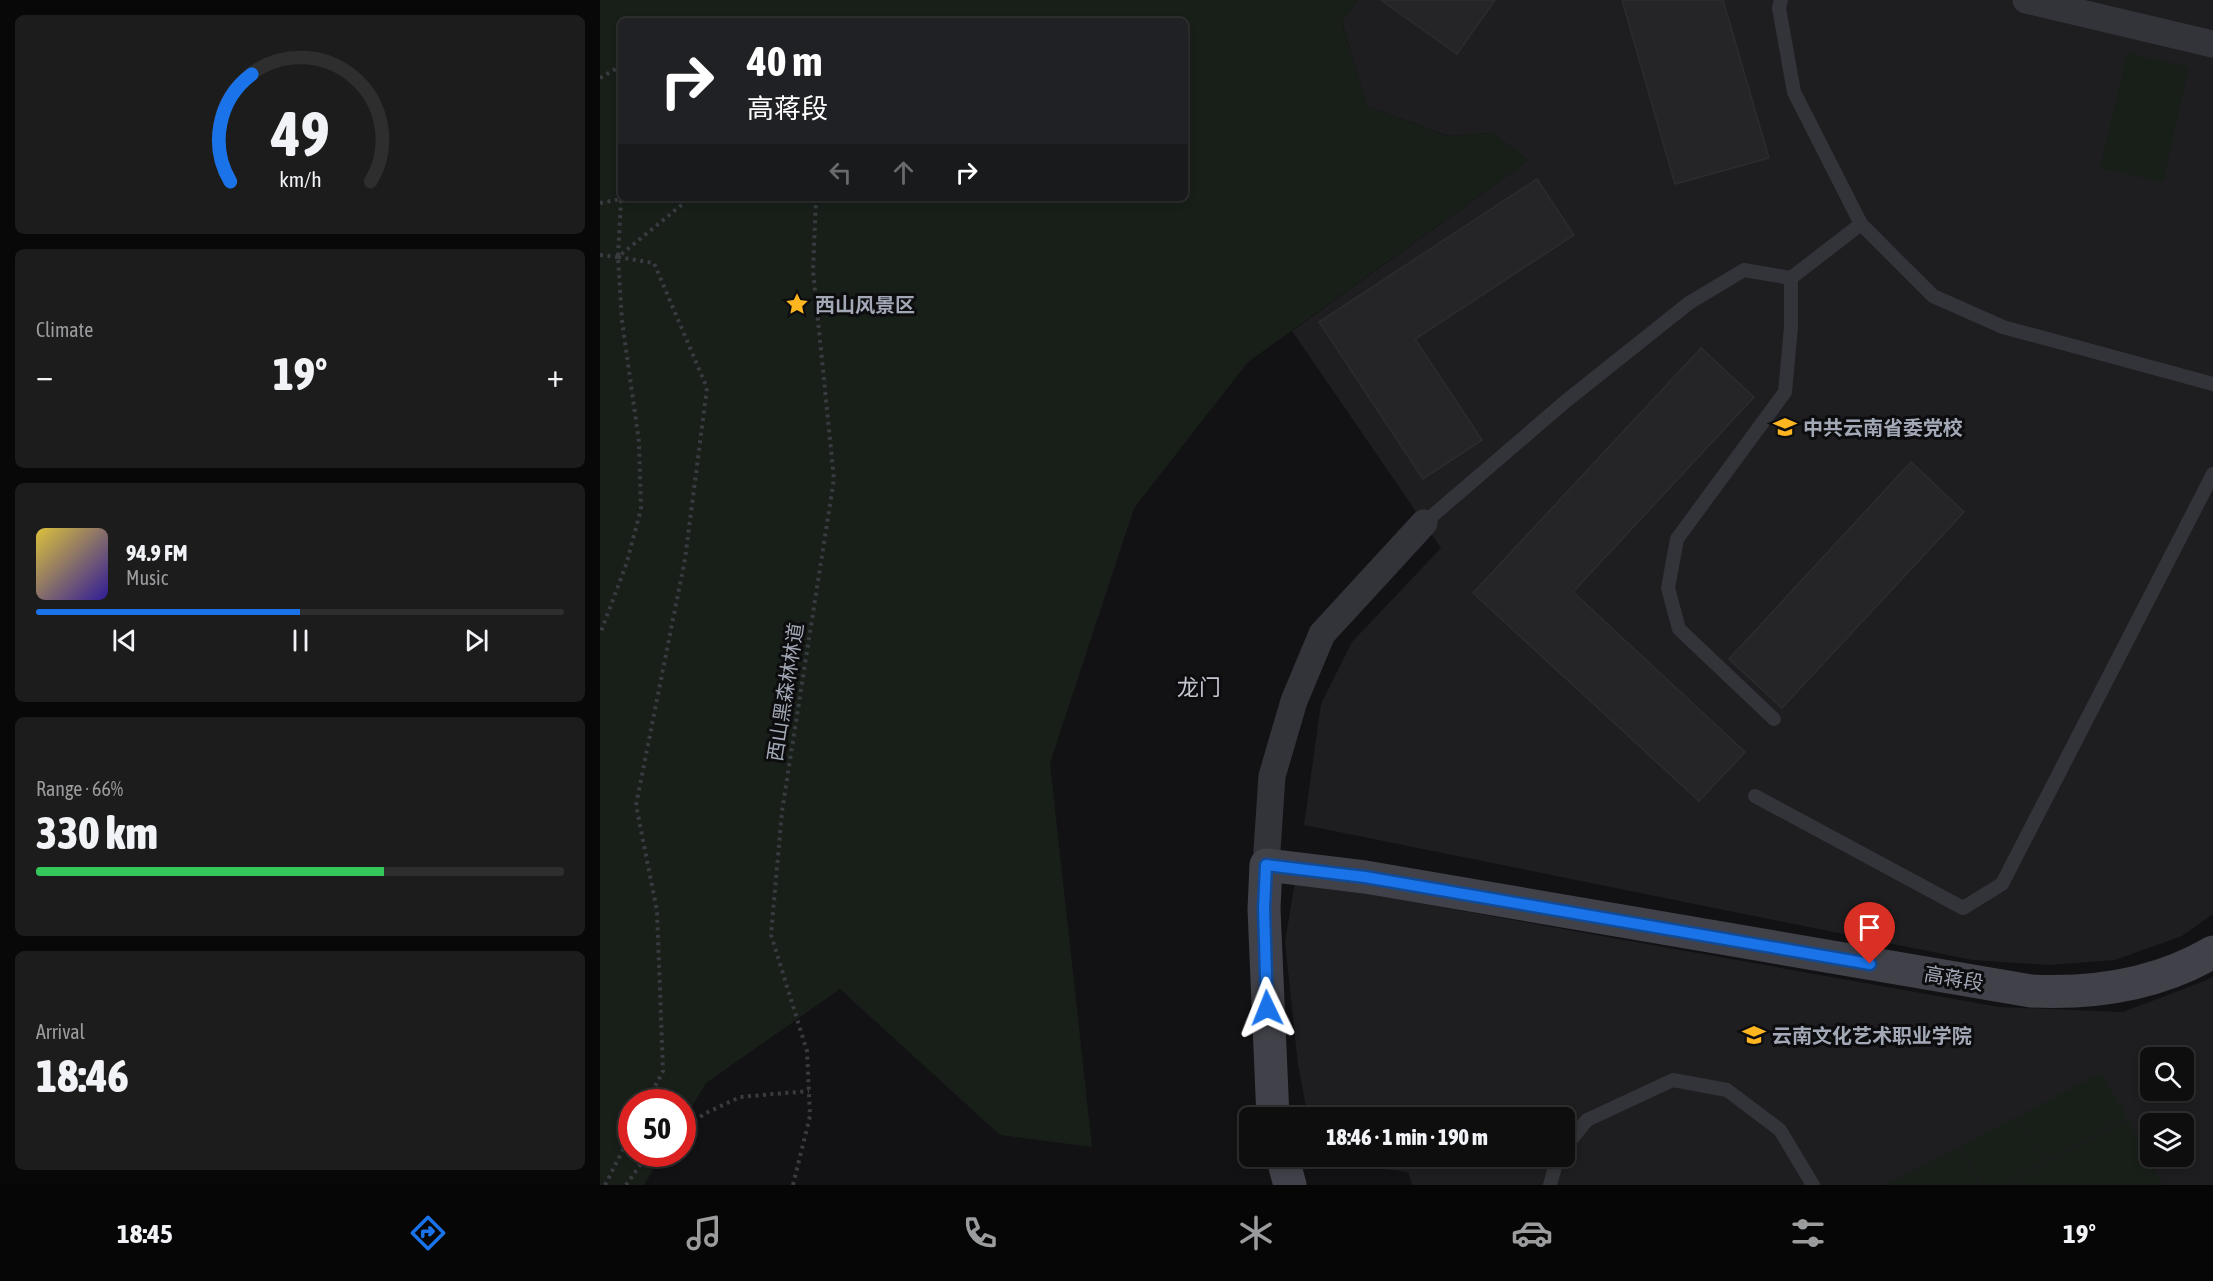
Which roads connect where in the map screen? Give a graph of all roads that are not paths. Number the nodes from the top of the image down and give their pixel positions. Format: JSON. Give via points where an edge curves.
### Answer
{"nodes":[{"id":1,"x":1781,"y":0,"type":"edge"},
{"id":2,"x":2026,"y":0,"type":"edge"},
{"id":3,"x":2213,"y":44,"type":"edge"},
{"id":4,"x":1862,"y":224,"type":"junction"},
{"id":5,"x":1791,"y":278,"type":"junction"},
{"id":6,"x":2213,"y":384,"type":"edge"},
{"id":7,"x":2213,"y":474,"type":"edge"},
{"id":8,"x":1424,"y":523,"type":"joint"},
{"id":9,"x":1774,"y":718,"type":"dead end"},
{"id":10,"x":1755,"y":796,"type":"dead end"},
{"id":11,"x":1266,"y":865,"type":"junction"},
{"id":12,"x":2213,"y":952,"type":"edge"},
{"id":13,"x":1273,"y":1107,"type":"edge"},
{"id":14,"x":1575,"y":1135,"type":"edge"},
{"id":15,"x":1285,"y":1167,"type":"edge"},
{"id":16,"x":1555,"y":1167,"type":"edge"},
{"id":17,"x":1290,"y":1185,"type":"edge"},
{"id":18,"x":1550,"y":1185,"type":"edge"},
{"id":19,"x":1813,"y":1185,"type":"edge"}],
"edges":[{"from":1,"to":4,"type":"lane","via":[[1779,8],[1794,92]]},
{"from":2,"to":3,"type":"street"},
{"from":4,"to":5,"type":"lane"},
{"from":4,"to":6,"type":"lane","via":[[1933,296],[2003,327]]},
{"from":5,"to":8,"type":"lane","via":[[1744,270],[1689,303],[1566,401]]},
{"from":5,"to":9,"type":"lane","via":[[1785,392],[1677,539],[1668,588],[1679,629]]},
{"from":7,"to":10,"type":"lane","via":[[2002,884],[1963,908]]},
{"from":8,"to":11,"type":"street","via":[[1322,634],[1294,702],[1272,776]]},
{"from":11,"to":12,"type":"main road","name":"高蒋段","via":[[1365,877],[2031,991],[2067,993],[2137,983]]},
{"from":11,"to":13,"type":"main road","via":[[1264,909]]},
{"from":14,"to":19,"type":"lane","via":[[1587,1120],[1673,1080],[1727,1089],[1780,1130]]},
{"from":15,"to":17,"type":"main road"},
{"from":16,"to":18,"type":"lane"}]}
